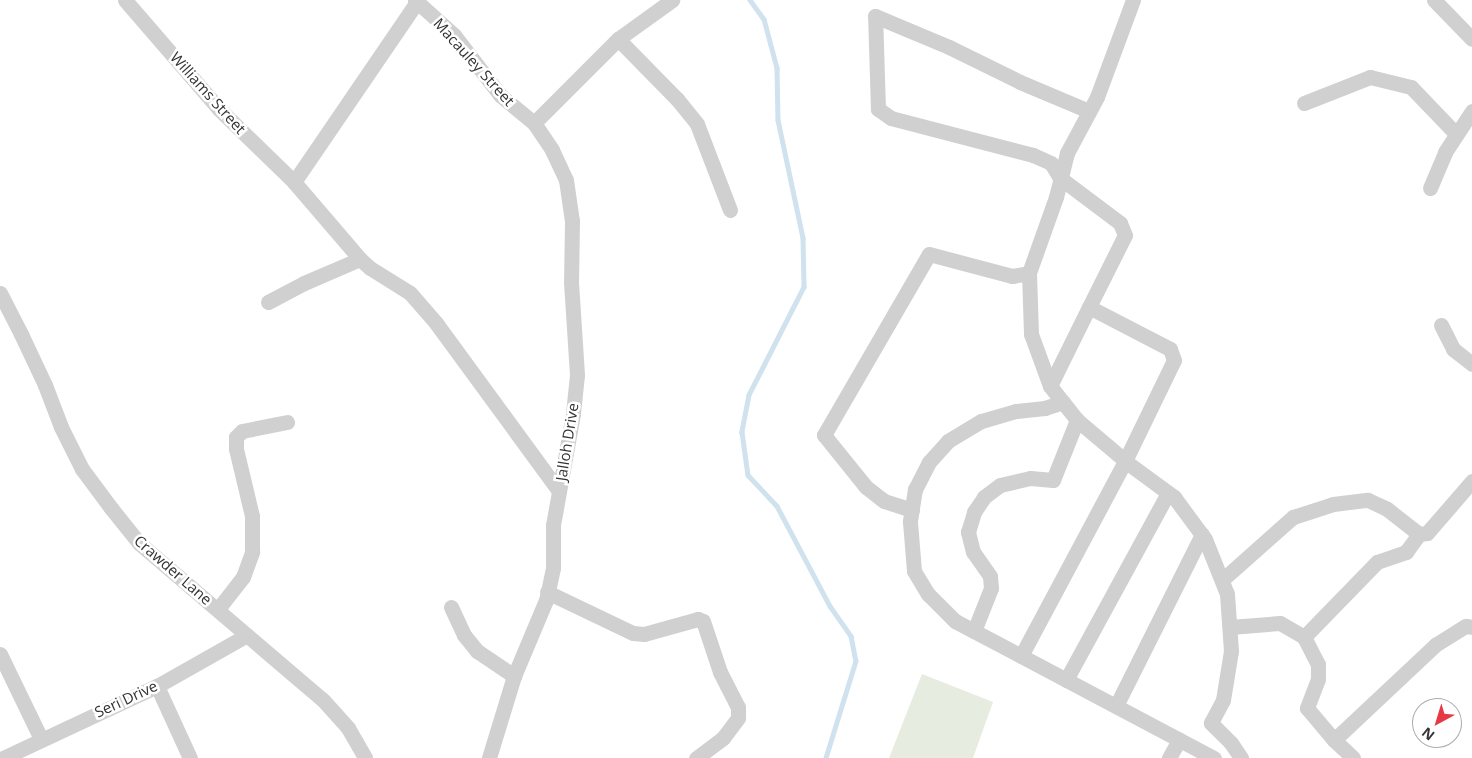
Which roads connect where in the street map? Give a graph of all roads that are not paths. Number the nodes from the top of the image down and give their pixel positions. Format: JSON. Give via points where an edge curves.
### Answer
{"nodes":[{"id":1,"x":125,"y":0,"type":"edge"},
{"id":2,"x":672,"y":0,"type":"edge"},
{"id":3,"x":1133,"y":0,"type":"edge"},
{"id":4,"x":1434,"y":0,"type":"edge"},
{"id":5,"x":416,"y":1,"type":"edge"},
{"id":6,"x":618,"y":39,"type":"junction"},
{"id":7,"x":1472,"y":39,"type":"edge"},
{"id":8,"x":1304,"y":104,"type":"dead end"},
{"id":9,"x":1089,"y":111,"type":"junction"},
{"id":10,"x":1472,"y":111,"type":"edge"},
{"id":11,"x":534,"y":123,"type":"junction"},
{"id":12,"x":1456,"y":134,"type":"junction"},
{"id":13,"x":1060,"y":178,"type":"junction"},
{"id":14,"x":294,"y":182,"type":"junction"},
{"id":15,"x":1430,"y":188,"type":"dead end"},
{"id":16,"x":730,"y":210,"type":"dead end"},
{"id":17,"x":360,"y":259,"type":"junction"},
{"id":18,"x":1029,"y":273,"type":"junction"},
{"id":19,"x":0,"y":293,"type":"edge"},
{"id":20,"x":268,"y":302,"type":"dead end"},
{"id":21,"x":1089,"y":307,"type":"junction"},
{"id":22,"x":1441,"y":325,"type":"dead end"},
{"id":23,"x":1472,"y":364,"type":"edge"},
{"id":24,"x":1050,"y":386,"type":"junction"},
{"id":25,"x":1063,"y":402,"type":"junction"},
{"id":26,"x":1077,"y":420,"type":"junction"},
{"id":27,"x":287,"y":422,"type":"dead end"},
{"id":28,"x":1125,"y":461,"type":"junction"},
{"id":29,"x":1472,"y":481,"type":"edge"},
{"id":30,"x":559,"y":491,"type":"junction"},
{"id":31,"x":1168,"y":493,"type":"junction"},
{"id":32,"x":912,"y":510,"type":"junction"},
{"id":33,"x":1202,"y":534,"type":"junction"},
{"id":34,"x":1419,"y":534,"type":"junction"},
{"id":35,"x":1222,"y":580,"type":"junction"},
{"id":36,"x":548,"y":592,"type":"junction"},
{"id":37,"x":451,"y":607,"type":"dead end"},
{"id":38,"x":218,"y":609,"type":"junction"},
{"id":39,"x":1230,"y":627,"type":"junction"},
{"id":40,"x":1472,"y":627,"type":"edge"},
{"id":41,"x":974,"y":631,"type":"junction"},
{"id":42,"x":247,"y":635,"type":"junction"},
{"id":43,"x":1304,"y":637,"type":"junction"},
{"id":44,"x":0,"y":654,"type":"edge"},
{"id":45,"x":1021,"y":656,"type":"junction"},
{"id":46,"x":514,"y":676,"type":"junction"},
{"id":47,"x":1066,"y":680,"type":"junction"},
{"id":48,"x":157,"y":686,"type":"junction"},
{"id":49,"x":1116,"y":706,"type":"junction"},
{"id":50,"x":41,"y":739,"type":"junction"},
{"id":51,"x":1179,"y":740,"type":"junction"},
{"id":52,"x":1334,"y":740,"type":"junction"},
{"id":53,"x":3,"y":758,"type":"edge"},
{"id":54,"x":190,"y":758,"type":"edge"},
{"id":55,"x":365,"y":758,"type":"edge"},
{"id":56,"x":488,"y":758,"type":"edge"},
{"id":57,"x":696,"y":758,"type":"edge"},
{"id":58,"x":1169,"y":758,"type":"edge"},
{"id":59,"x":1214,"y":758,"type":"edge"},
{"id":60,"x":1241,"y":758,"type":"edge"},
{"id":61,"x":1353,"y":758,"type":"edge"}],
"edges":[{"from":1,"to":14,"type":"street","name":"Williams Street","via":[[218,108]]},
{"from":2,"to":6,"type":"street"},
{"from":3,"to":9,"type":"street"},
{"from":4,"to":7,"type":"street"},
{"from":5,"to":11,"type":"street","name":"Macauley Street","via":[[454,35],[500,95]]},
{"from":5,"to":14,"type":"street"},
{"from":6,"to":11,"type":"street"},
{"from":6,"to":16,"type":"street","via":[[677,99],[696,124]]},
{"from":8,"to":12,"type":"street","via":[[1370,77],[1412,87]]},
{"from":9,"to":13,"type":"street","via":[[1067,153]]},
{"from":9,"to":13,"type":"street","via":[[875,16],[878,109],[891,118],[1033,155],[1051,163]]},
{"from":10,"to":12,"type":"street"},
{"from":11,"to":30,"type":"street","name":"Jalloh Drive","via":[[566,180],[572,221],[571,282],[577,376]]},
{"from":12,"to":15,"type":"street"},
{"from":13,"to":18,"type":"street"},
{"from":13,"to":21,"type":"street","via":[[1120,223],[1125,235]]},
{"from":14,"to":17,"type":"street","name":"Williams Street"},
{"from":17,"to":20,"type":"street","via":[[304,282]]},
{"from":17,"to":30,"type":"street","name":"Williams Street","via":[[410,294],[436,323]]},
{"from":18,"to":24,"type":"street","via":[[1031,334]]},
{"from":18,"to":32,"type":"street","via":[[1012,276],[930,254],[824,435],[866,487],[884,501]]},
{"from":19,"to":38,"type":"street","name":"Crawder Lane","via":[[82,469],[139,543]]},
{"from":21,"to":24,"type":"street"},
{"from":21,"to":28,"type":"street","via":[[1170,349],[1174,360]]},
{"from":22,"to":23,"type":"street","via":[[1453,349]]},
{"from":24,"to":25,"type":"street"},
{"from":25,"to":26,"type":"street"},
{"from":25,"to":32,"type":"street","via":[[981,421],[948,440],[929,462],[915,490]]},
{"from":26,"to":28,"type":"street"},
{"from":26,"to":41,"type":"street","via":[[1053,480],[1030,478],[1000,485],[984,497],[974,512],[968,532],[973,552],[990,576],[991,588]]},
{"from":27,"to":38,"type":"street","via":[[242,431],[236,437],[252,516],[252,552],[243,577]]},
{"from":28,"to":31,"type":"street"},
{"from":28,"to":45,"type":"street"},
{"from":29,"to":34,"type":"street","via":[[1427,533]]},
{"from":30,"to":36,"type":"street","name":"Jalloh Drive"},
{"from":31,"to":33,"type":"street"},
{"from":31,"to":47,"type":"street"},
{"from":32,"to":41,"type":"street","via":[[914,571],[928,594],[955,621]]},
{"from":33,"to":35,"type":"street"},
{"from":33,"to":49,"type":"street"},
{"from":34,"to":35,"type":"street","via":[[1387,509],[1368,500],[1333,504],[1293,517]]},
{"from":34,"to":43,"type":"street","via":[[1406,552],[1377,562]]},
{"from":35,"to":39,"type":"street","via":[[1228,594]]},
{"from":36,"to":46,"type":"street","name":"Jalloh Drive"},
{"from":36,"to":57,"type":"street","via":[[633,633],[644,634],[698,619],[703,621],[720,672],[738,707],[738,718],[723,738]]},
{"from":37,"to":46,"type":"street","via":[[464,635],[477,651]]},
{"from":38,"to":42,"type":"street","name":"Crawder Lane"},
{"from":39,"to":43,"type":"street","via":[[1280,623]]},
{"from":39,"to":60,"type":"street","via":[[1231,651],[1224,700],[1211,724]]},
{"from":40,"to":52,"type":"street","via":[[1466,626],[1435,645]]},
{"from":41,"to":45,"type":"street"},
{"from":42,"to":48,"type":"street","name":"Seri Drive"},
{"from":42,"to":55,"type":"street","name":"Crawder Lane","via":[[323,700],[348,728]]},
{"from":43,"to":52,"type":"street","via":[[1318,664],[1318,679],[1307,708]]},
{"from":44,"to":50,"type":"street"},
{"from":45,"to":47,"type":"street"},
{"from":46,"to":56,"type":"street","name":"Jalloh Drive"},
{"from":47,"to":49,"type":"street"},
{"from":48,"to":50,"type":"street","name":"Seri Drive"},
{"from":48,"to":54,"type":"street"},
{"from":49,"to":51,"type":"street"},
{"from":50,"to":53,"type":"street","name":"Seri Drive"},
{"from":51,"to":58,"type":"street"},
{"from":51,"to":59,"type":"street"},
{"from":52,"to":61,"type":"street"}]}
